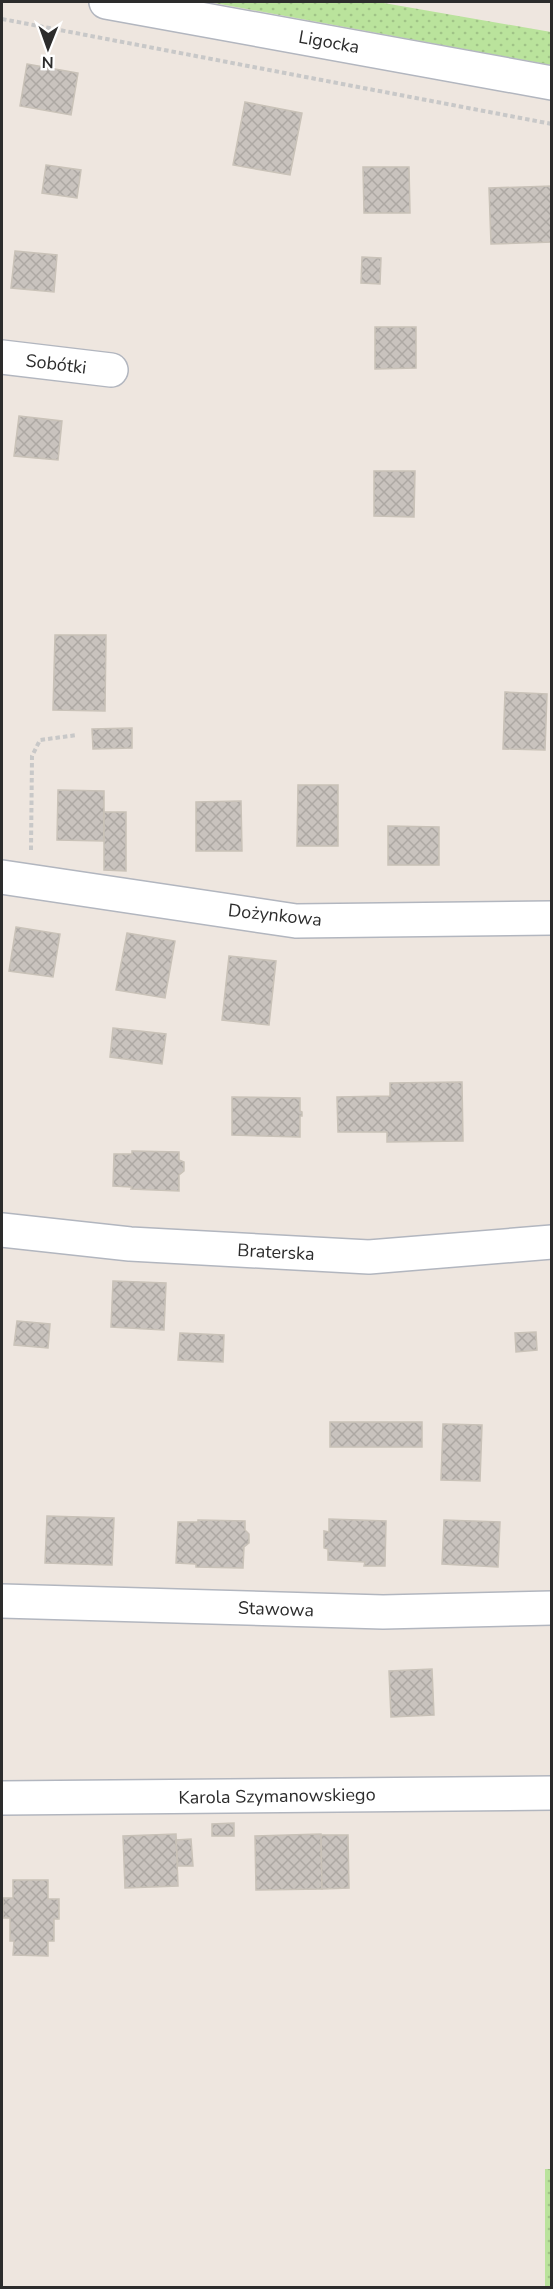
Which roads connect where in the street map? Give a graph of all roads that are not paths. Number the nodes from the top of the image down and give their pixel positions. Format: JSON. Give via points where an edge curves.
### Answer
{"nodes":[{"id":1,"x":106,"y":2,"type":"edge"},
{"id":2,"x":552,"y":83,"type":"edge"},
{"id":3,"x":2,"y":357,"type":"edge"},
{"id":4,"x":111,"y":370,"type":"dead end"},
{"id":5,"x":16,"y":879,"type":"edge"},
{"id":6,"x":552,"y":918,"type":"edge"},
{"id":7,"x":2,"y":1230,"type":"edge"},
{"id":8,"x":552,"y":1242,"type":"edge"},
{"id":9,"x":2,"y":1601,"type":"edge"},
{"id":10,"x":552,"y":1608,"type":"edge"},
{"id":11,"x":552,"y":1793,"type":"edge"},
{"id":12,"x":2,"y":1798,"type":"edge"}],
"edges":[{"from":1,"to":2,"type":"street","name":"Ligocka"},
{"from":3,"to":4,"type":"street","name":"Sobótki"},
{"from":5,"to":6,"type":"street","name":"Dożynkowa","via":[[296,921]]},
{"from":7,"to":8,"type":"street","name":"Braterska","via":[[130,1244],[369,1257]]},
{"from":9,"to":10,"type":"street","name":"Stawowa","via":[[383,1612]]},
{"from":11,"to":12,"type":"street","name":"Karola Szymanowskiego"}]}
